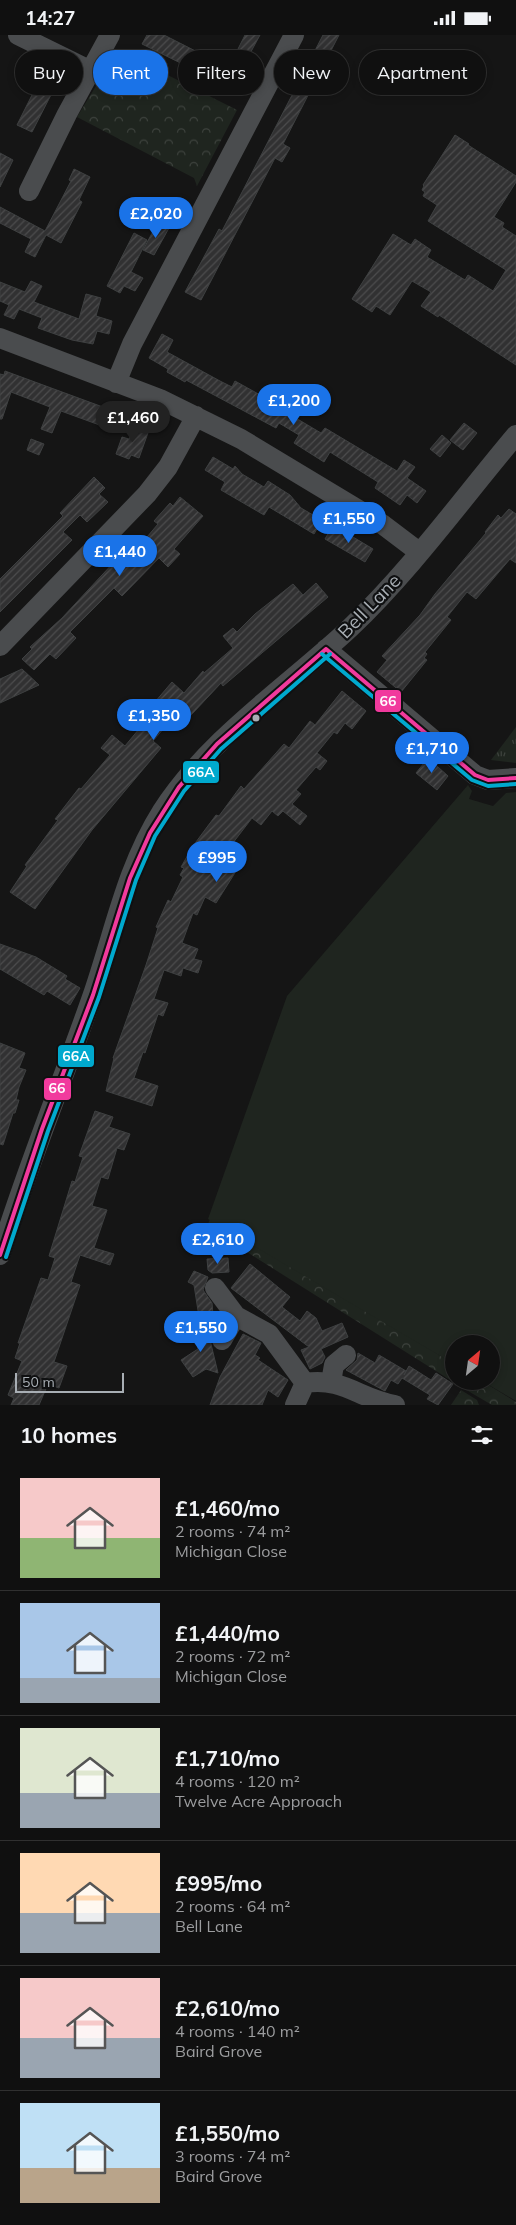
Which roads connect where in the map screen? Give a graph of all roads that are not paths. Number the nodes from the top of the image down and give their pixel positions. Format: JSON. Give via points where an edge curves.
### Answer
{"nodes":[{"id":1,"x":18,"y":35,"type":"edge"},
{"id":2,"x":110,"y":35,"type":"edge"},
{"id":3,"x":294,"y":35,"type":"edge"},
{"id":4,"x":91,"y":71,"type":"junction"},
{"id":5,"x":29,"y":191,"type":"dead end"},
{"id":6,"x":0,"y":338,"type":"edge"},
{"id":7,"x":116,"y":383,"type":"junction"},
{"id":8,"x":196,"y":416,"type":"junction"},
{"id":9,"x":516,"y":435,"type":"edge"},
{"id":10,"x":418,"y":552,"type":"junction"},
{"id":11,"x":0,"y":646,"type":"edge"},
{"id":12,"x":326,"y":649,"type":"junction"},
{"id":13,"x":516,"y":778,"type":"edge"},
{"id":14,"x":0,"y":1255,"type":"edge"},
{"id":15,"x":215,"y":1288,"type":"dead end"},
{"id":16,"x":236,"y":1316,"type":"junction"},
{"id":17,"x":222,"y":1340,"type":"dead end"},
{"id":18,"x":346,"y":1355,"type":"dead end"},
{"id":19,"x":331,"y":1382,"type":"junction"},
{"id":20,"x":305,"y":1383,"type":"junction"},
{"id":21,"x":295,"y":1405,"type":"edge"},
{"id":22,"x":395,"y":1405,"type":"edge"}],
"edges":[{"from":1,"to":4,"type":"street"},
{"from":2,"to":4,"type":"street"},
{"from":3,"to":7,"type":"street","via":[[132,344]]},
{"from":4,"to":5,"type":"street"},
{"from":6,"to":7,"type":"street"},
{"from":7,"to":8,"type":"street"},
{"from":8,"to":10,"type":"street","via":[[249,443],[382,524]]},
{"from":8,"to":11,"type":"street","via":[[168,467],[147,494]]},
{"from":9,"to":10,"type":"street","name":"Bell Lane"},
{"from":10,"to":12,"type":"street","name":"Bell Lane","via":[[373,606]]},
{"from":12,"to":13,"type":"street","via":[[475,775],[488,780]]},
{"from":12,"to":14,"type":"street","name":"Bell Lane","via":[[205,757],[174,795],[148,837],[121,899],[93,994],[45,1120]]},
{"from":15,"to":16,"type":"street"},
{"from":16,"to":17,"type":"street"},
{"from":16,"to":20,"type":"street","via":[[269,1334]]},
{"from":18,"to":19,"type":"street","via":[[334,1365]]},
{"from":19,"to":20,"type":"street"},
{"from":19,"to":22,"type":"street","via":[[376,1402]]},
{"from":20,"to":21,"type":"street"}]}
